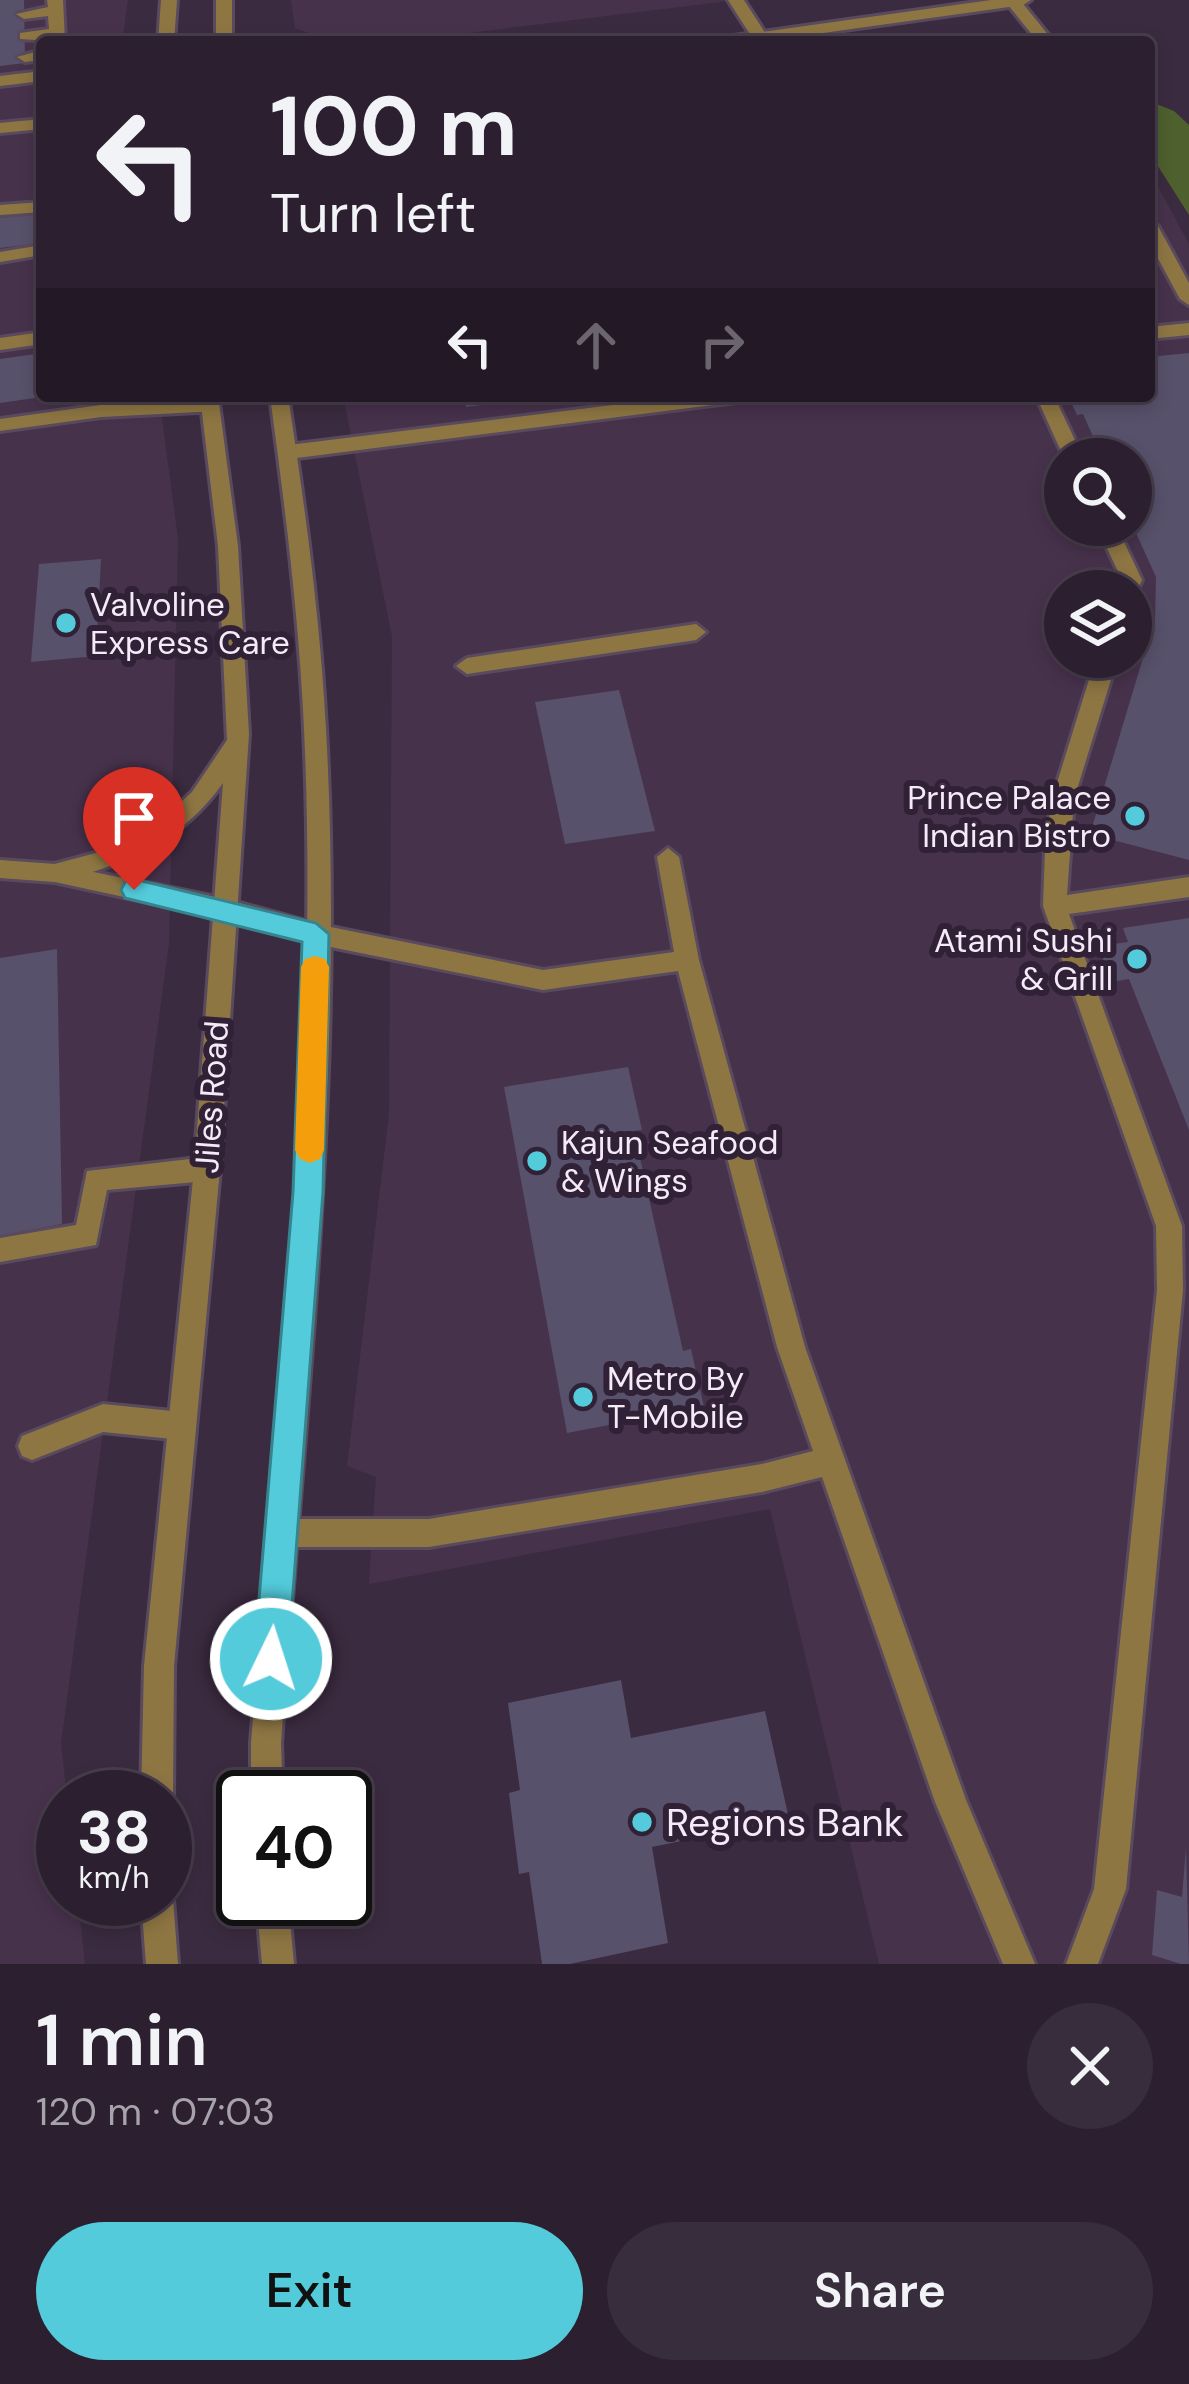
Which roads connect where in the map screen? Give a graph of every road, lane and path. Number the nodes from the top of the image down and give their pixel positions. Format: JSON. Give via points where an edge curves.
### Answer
{"nodes":[{"id":1,"x":169,"y":0,"type":"edge"},
{"id":2,"x":224,"y":0,"type":"edge"},
{"id":3,"x":736,"y":0,"type":"edge"},
{"id":4,"x":1016,"y":1,"type":"edge"},
{"id":5,"x":55,"y":4,"type":"edge"},
{"id":6,"x":24,"y":9,"type":"dead end"},
{"id":7,"x":57,"y":36,"type":"edge"},
{"id":8,"x":166,"y":36,"type":"edge"},
{"id":9,"x":224,"y":36,"type":"edge"},
{"id":10,"x":759,"y":36,"type":"edge"},
{"id":11,"x":788,"y":36,"type":"edge"},
{"id":12,"x":1042,"y":36,"type":"edge"},
{"id":13,"x":36,"y":77,"type":"edge"},
{"id":14,"x":0,"y":81,"type":"edge"},
{"id":15,"x":36,"y":125,"type":"edge"},
{"id":16,"x":0,"y":128,"type":"edge"},
{"id":17,"x":36,"y":195,"type":"edge"},
{"id":18,"x":0,"y":200,"type":"edge"},
{"id":19,"x":36,"y":207,"type":"edge"},
{"id":20,"x":0,"y":210,"type":"edge"},
{"id":21,"x":1155,"y":237,"type":"edge"},
{"id":22,"x":36,"y":256,"type":"edge"},
{"id":23,"x":0,"y":260,"type":"edge"},
{"id":24,"x":1189,"y":299,"type":"edge"},
{"id":25,"x":1189,"y":329,"type":"edge"},
{"id":26,"x":1155,"y":332,"type":"edge"},
{"id":27,"x":36,"y":339,"type":"edge"},
{"id":28,"x":0,"y":344,"type":"edge"},
{"id":29,"x":210,"y":402,"type":"edge"},
{"id":30,"x":280,"y":402,"type":"edge"},
{"id":31,"x":688,"y":402,"type":"edge"},
{"id":32,"x":1048,"y":402,"type":"edge"},
{"id":33,"x":100,"y":404,"type":"edge"},
{"id":34,"x":0,"y":414,"type":"edge"},
{"id":35,"x":37,"y":420,"type":"junction"},
{"id":36,"x":0,"y":425,"type":"edge"},
{"id":37,"x":1064,"y":438,"type":"edge"},
{"id":38,"x":289,"y":452,"type":"junction"},
{"id":39,"x":696,"y":632,"type":"dead end"},
{"id":40,"x":467,"y":666,"type":"dead end"},
{"id":41,"x":1101,"y":678,"type":"edge"},
{"id":42,"x":238,"y":734,"type":"junction"},
{"id":43,"x":668,"y":857,"type":"dead end"},
{"id":44,"x":0,"y":869,"type":"edge"},
{"id":45,"x":55,"y":873,"type":"junction"},
{"id":46,"x":1189,"y":887,"type":"edge"},
{"id":47,"x":1055,"y":906,"type":"junction"},
{"id":48,"x":225,"y":909,"type":"junction"},
{"id":49,"x":316,"y":934,"type":"junction"},
{"id":50,"x":687,"y":960,"type":"junction"},
{"id":51,"x":207,"y":1169,"type":"junction"},
{"id":52,"x":0,"y":1250,"type":"edge"},
{"id":53,"x":182,"y":1426,"type":"junction"},
{"id":54,"x":32,"y":1447,"type":"dead end"},
{"id":55,"x":833,"y":1460,"type":"junction"},
{"id":56,"x":280,"y":1533,"type":"junction"},
{"id":57,"x":157,"y":1770,"type":"edge"},
{"id":58,"x":267,"y":1770,"type":"edge"},
{"id":59,"x":159,"y":1926,"type":"edge"},
{"id":60,"x":274,"y":1926,"type":"edge"},
{"id":61,"x":162,"y":1964,"type":"edge"},
{"id":62,"x":278,"y":1964,"type":"edge"},
{"id":63,"x":1019,"y":1964,"type":"edge"},
{"id":64,"x":1082,"y":1964,"type":"edge"}],
"edges":[{"from":1,"to":8,"type":"street"},
{"from":2,"to":9,"type":"street"},
{"from":3,"to":10,"type":"street"},
{"from":4,"to":11,"type":"street"},
{"from":4,"to":12,"type":"street"},
{"from":5,"to":6,"type":"street"},
{"from":5,"to":7,"type":"street"},
{"from":13,"to":14,"type":"street"},
{"from":15,"to":16,"type":"street"},
{"from":17,"to":18,"type":"street"},
{"from":19,"to":20,"type":"street"},
{"from":21,"to":24,"type":"street"},
{"from":22,"to":23,"type":"street"},
{"from":25,"to":26,"type":"street"},
{"from":27,"to":28,"type":"street"},
{"from":29,"to":33,"type":"street"},
{"from":29,"to":42,"type":"street","name":"Jiles Road"},
{"from":30,"to":38,"type":"street"},
{"from":31,"to":38,"type":"street"},
{"from":32,"to":37,"type":"street"},
{"from":33,"to":35,"type":"street"},
{"from":34,"to":35,"type":"street","via":[[28,412]]},
{"from":35,"to":36,"type":"street"},
{"from":38,"to":49,"type":"street","via":[[314,693]]},
{"from":39,"to":40,"type":"street"},
{"from":41,"to":47,"type":"street","via":[[1063,800]]},
{"from":42,"to":45,"type":"street","via":[[214,784],[186,814],[125,856]]},
{"from":42,"to":48,"type":"street","name":"Jiles Road"},
{"from":43,"to":50,"type":"street"},
{"from":44,"to":45,"type":"street"},
{"from":45,"to":48,"type":"street"},
{"from":46,"to":47,"type":"street"},
{"from":47,"to":64,"type":"street","via":[[1169,1226],[1171,1290],[1110,1889]]},
{"from":48,"to":49,"type":"street"},
{"from":48,"to":51,"type":"street","name":"Jiles Road"},
{"from":49,"to":50,"type":"street","via":[[542,980]]},
{"from":49,"to":56,"type":"street","via":[[308,1192]]},
{"from":50,"to":55,"type":"street","via":[[790,1347]]},
{"from":51,"to":52,"type":"street","via":[[96,1179],[86,1236]]},
{"from":51,"to":53,"type":"street","name":"Jiles Road"},
{"from":53,"to":54,"type":"street","via":[[103,1418]]},
{"from":53,"to":57,"type":"street","name":"Jiles Road"},
{"from":55,"to":56,"type":"street","via":[[429,1533]]},
{"from":55,"to":63,"type":"street","via":[[951,1802]]},
{"from":56,"to":58,"type":"street"},
{"from":59,"to":61,"type":"street"},
{"from":60,"to":62,"type":"street"}]}
